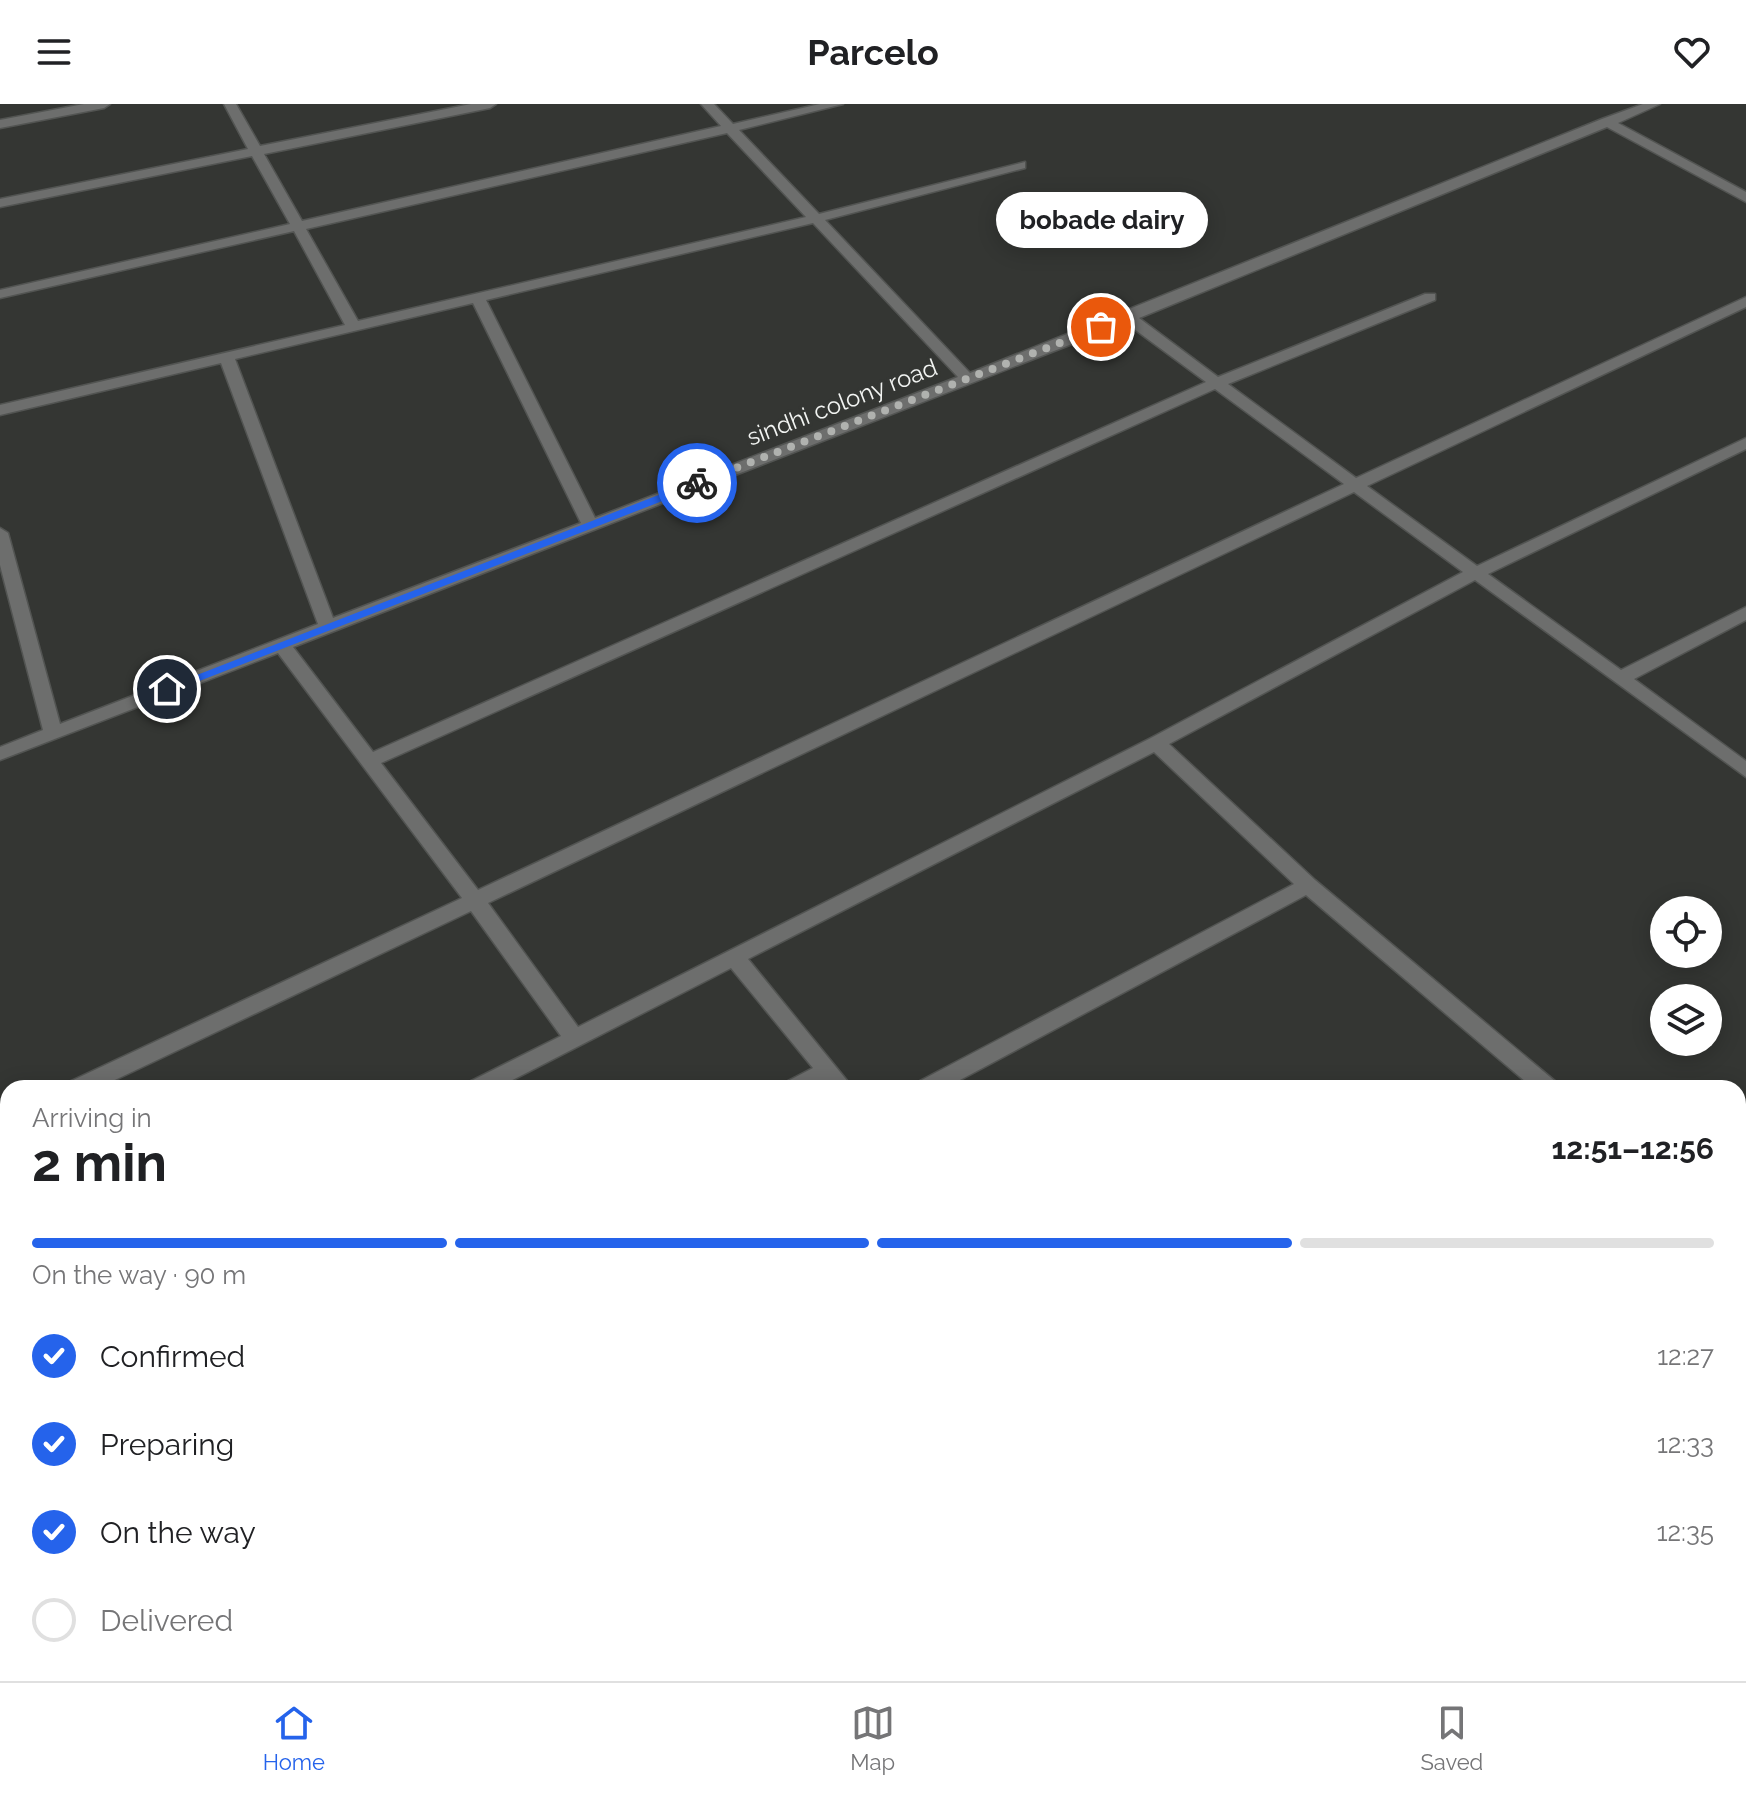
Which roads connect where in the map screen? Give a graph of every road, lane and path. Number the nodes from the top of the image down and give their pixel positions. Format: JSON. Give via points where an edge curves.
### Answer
{"nodes":[{"id":1,"x":104,"y":104,"type":"edge"},
{"id":2,"x":230,"y":104,"type":"edge"},
{"id":3,"x":490,"y":104,"type":"edge"},
{"id":4,"x":707,"y":104,"type":"edge"},
{"id":5,"x":837,"y":104,"type":"edge"},
{"id":6,"x":1654,"y":104,"type":"edge"},
{"id":7,"x":1607,"y":122,"type":"junction"},
{"id":8,"x":0,"y":124,"type":"edge"},
{"id":9,"x":729,"y":128,"type":"junction"},
{"id":10,"x":257,"y":153,"type":"junction"},
{"id":11,"x":1020,"y":165,"type":"dead end"},
{"id":12,"x":1746,"y":198,"type":"edge"},
{"id":13,"x":0,"y":203,"type":"edge"},
{"id":14,"x":814,"y":219,"type":"junction"},
{"id":15,"x":299,"y":228,"type":"junction"},
{"id":16,"x":0,"y":294,"type":"edge"},
{"id":17,"x":477,"y":296,"type":"junction"},
{"id":18,"x":1430,"y":297,"type":"dead end"},
{"id":19,"x":1746,"y":301,"type":"edge"},
{"id":20,"x":1128,"y":317,"type":"junction"},
{"id":21,"x":353,"y":325,"type":"junction"},
{"id":22,"x":226,"y":356,"type":"junction"},
{"id":23,"x":968,"y":379,"type":"junction"},
{"id":24,"x":1217,"y":383,"type":"junction"},
{"id":25,"x":0,"y":410,"type":"edge"},
{"id":26,"x":1746,"y":443,"type":"edge"},
{"id":27,"x":1354,"y":487,"type":"junction"},
{"id":28,"x":590,"y":525,"type":"junction"},
{"id":29,"x":1,"y":545,"type":"edge"},
{"id":30,"x":1477,"y":572,"type":"junction"},
{"id":31,"x":1746,"y":613,"type":"edge"},
{"id":32,"x":328,"y":627,"type":"junction"},
{"id":33,"x":282,"y":645,"type":"junction"},
{"id":34,"x":1621,"y":678,"type":"junction"},
{"id":35,"x":53,"y":733,"type":"junction"},
{"id":36,"x":1156,"y":743,"type":"junction"},
{"id":37,"x":0,"y":754,"type":"edge"},
{"id":38,"x":370,"y":761,"type":"junction"},
{"id":39,"x":1746,"y":770,"type":"edge"},
{"id":40,"x":1308,"y":885,"type":"junction"},
{"id":41,"x":475,"y":901,"type":"junction"},
{"id":42,"x":735,"y":958,"type":"junction"},
{"id":43,"x":575,"y":1039,"type":"junction"},
{"id":44,"x":827,"y":1070,"type":"junction"},
{"id":45,"x":94,"y":1080,"type":"edge"},
{"id":46,"x":493,"y":1080,"type":"edge"},
{"id":47,"x":809,"y":1080,"type":"edge"},
{"id":48,"x":835,"y":1080,"type":"edge"},
{"id":49,"x":941,"y":1080,"type":"edge"},
{"id":50,"x":1539,"y":1080,"type":"edge"}],
"edges":[{"from":1,"to":8,"type":"street"},
{"from":2,"to":10,"type":"street"},
{"from":3,"to":10,"type":"street"},
{"from":4,"to":9,"type":"street"},
{"from":5,"to":9,"type":"street"},
{"from":6,"to":7,"type":"street","name":"sindhi colony road"},
{"from":7,"to":12,"type":"street"},
{"from":7,"to":20,"type":"street","name":"sindhi colony road"},
{"from":9,"to":14,"type":"street"},
{"from":9,"to":15,"type":"street"},
{"from":10,"to":13,"type":"street"},
{"from":10,"to":15,"type":"street"},
{"from":11,"to":14,"type":"street"},
{"from":14,"to":17,"type":"street"},
{"from":14,"to":23,"type":"street"},
{"from":15,"to":16,"type":"street"},
{"from":15,"to":21,"type":"street"},
{"from":17,"to":21,"type":"street"},
{"from":17,"to":28,"type":"street"},
{"from":18,"to":24,"type":"street"},
{"from":19,"to":27,"type":"street"},
{"from":20,"to":23,"type":"street","name":"sindhi colony road"},
{"from":20,"to":24,"type":"street"},
{"from":21,"to":22,"type":"street"},
{"from":22,"to":25,"type":"street"},
{"from":22,"to":32,"type":"street"},
{"from":23,"to":28,"type":"street","name":"sindhi colony road"},
{"from":24,"to":27,"type":"street"},
{"from":24,"to":38,"type":"street"},
{"from":26,"to":30,"type":"street"},
{"from":27,"to":30,"type":"street"},
{"from":27,"to":41,"type":"street"},
{"from":28,"to":32,"type":"street","name":"sindhi colony road"},
{"from":29,"to":35,"type":"street"},
{"from":30,"to":34,"type":"street"},
{"from":30,"to":36,"type":"street"},
{"from":31,"to":34,"type":"street"},
{"from":32,"to":33,"type":"street","name":"sindhi colony road"},
{"from":33,"to":35,"type":"street","name":"sindhi colony road"},
{"from":33,"to":38,"type":"street"},
{"from":34,"to":39,"type":"street"},
{"from":35,"to":37,"type":"street","name":"sindhi colony road"},
{"from":36,"to":40,"type":"street"},
{"from":36,"to":42,"type":"street"},
{"from":38,"to":41,"type":"street"},
{"from":40,"to":49,"type":"street"},
{"from":40,"to":50,"type":"street"},
{"from":41,"to":43,"type":"street"},
{"from":41,"to":45,"type":"street"},
{"from":42,"to":43,"type":"street"},
{"from":42,"to":44,"type":"street"},
{"from":43,"to":46,"type":"street"},
{"from":44,"to":47,"type":"street"},
{"from":44,"to":48,"type":"street"}]}
